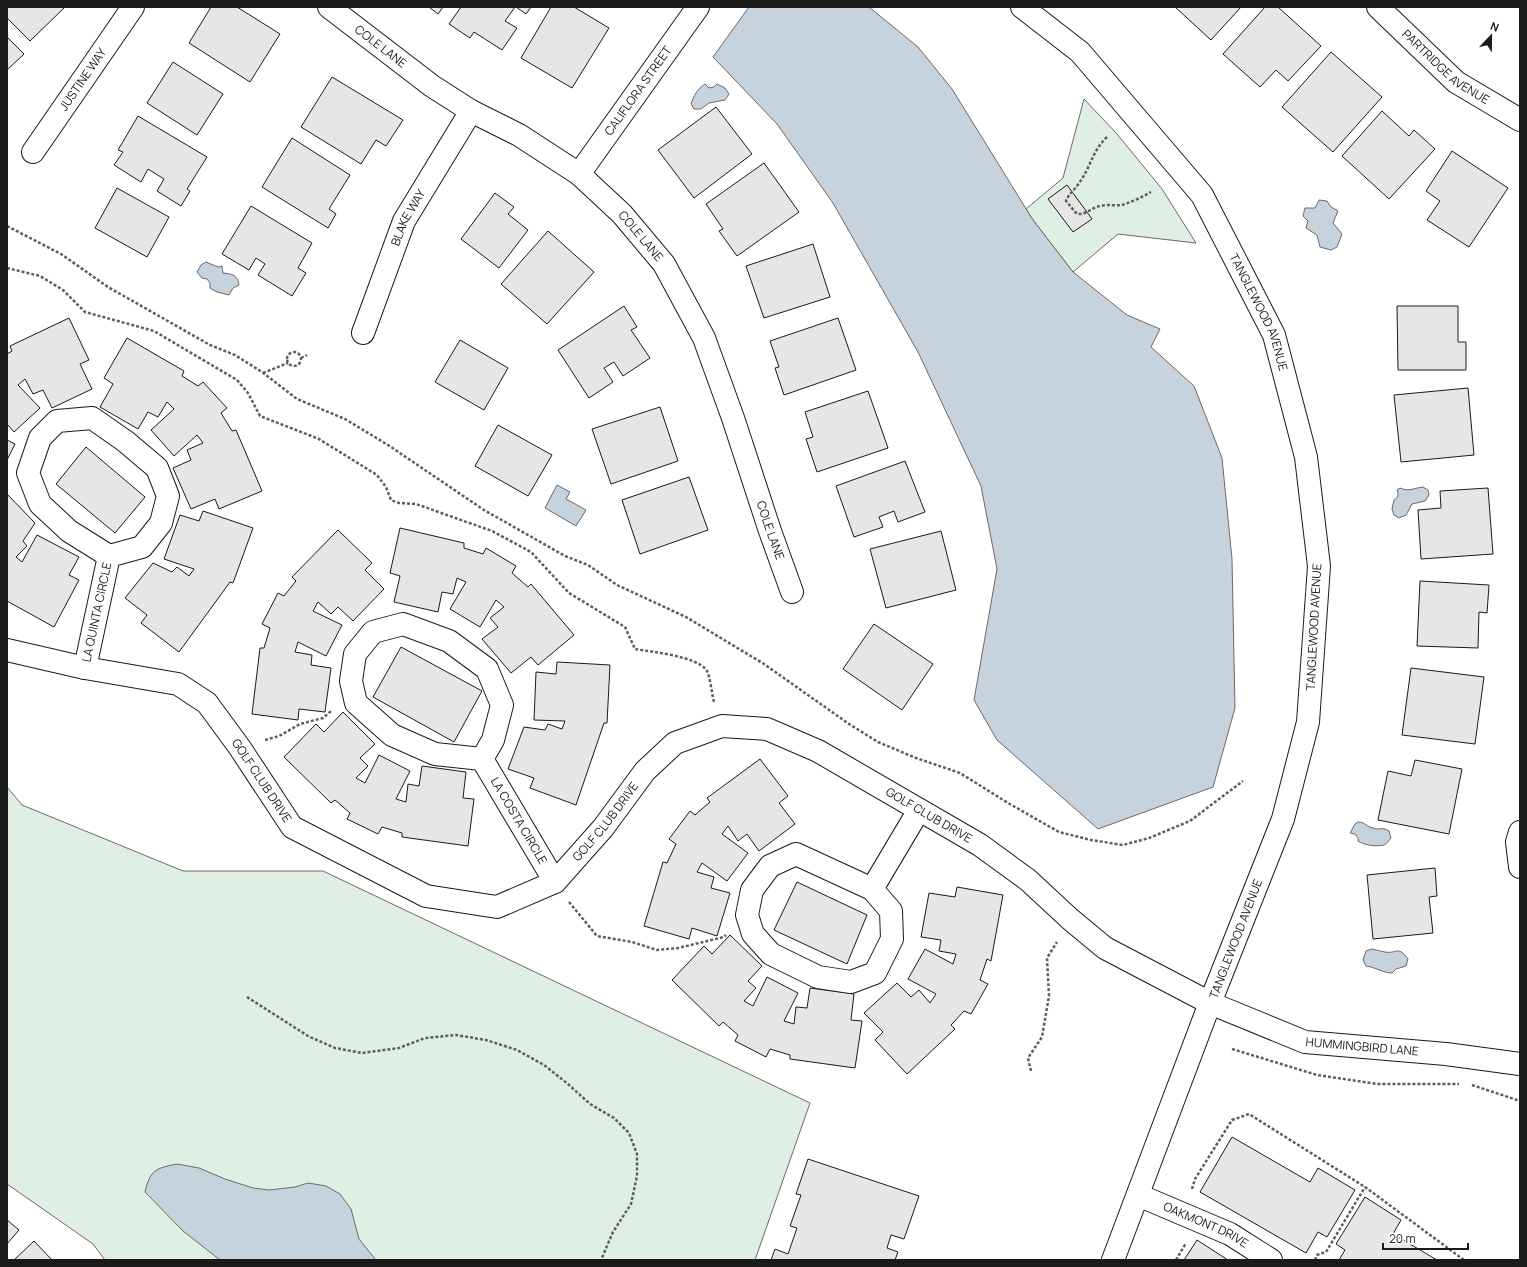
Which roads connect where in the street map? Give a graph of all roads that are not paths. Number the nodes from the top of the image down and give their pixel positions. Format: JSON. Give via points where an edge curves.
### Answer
{"nodes":[{"id":1,"x":133,"y":7,"type":"edge"},
{"id":2,"x":329,"y":7,"type":"edge"},
{"id":3,"x":698,"y":7,"type":"edge"},
{"id":4,"x":1022,"y":7,"type":"edge"},
{"id":5,"x":1378,"y":7,"type":"edge"},
{"id":6,"x":471,"y":111,"type":"junction"},
{"id":7,"x":1520,"y":120,"type":"edge"},
{"id":8,"x":33,"y":152,"type":"dead end"},
{"id":9,"x":579,"y":174,"type":"junction"},
{"id":10,"x":362,"y":332,"type":"dead end"},
{"id":11,"x":109,"y":556,"type":"junction"},
{"id":12,"x":792,"y":592,"type":"dead end"},
{"id":13,"x":7,"y":650,"type":"edge"},
{"id":14,"x":85,"y":668,"type":"junction"},
{"id":15,"x":482,"y":759,"type":"junction"},
{"id":16,"x":919,"y":810,"type":"junction"},
{"id":17,"x":1520,"y":832,"type":"edge"},
{"id":18,"x":1520,"y":867,"type":"edge"},
{"id":19,"x":555,"y":882,"type":"junction"},
{"id":20,"x":872,"y":889,"type":"junction"},
{"id":21,"x":1210,"y":1003,"type":"junction"},
{"id":22,"x":1520,"y":1064,"type":"edge"},
{"id":23,"x":1138,"y":1195,"type":"junction"},
{"id":24,"x":1113,"y":1260,"type":"edge"},
{"id":25,"x":1271,"y":1260,"type":"edge"}],
"edges":[{"from":1,"to":8,"type":"street","name":"JUSTINE WAY"},
{"from":2,"to":6,"type":"street","name":"COLE LANE","via":[[432,86]]},
{"from":3,"to":9,"type":"street","name":"CALIFLORA STREET"},
{"from":4,"to":21,"type":"street","name":"TANGLEWOOD AVENUE","via":[[1080,52],[1202,195],[1274,335],[1306,457],[1319,566],[1308,722],[1283,818]]},
{"from":5,"to":7,"type":"street","name":"PARTRIDGE AVENUE","via":[[1456,82]]},
{"from":6,"to":9,"type":"street","name":"COLE LANE","via":[[519,135]]},
{"from":6,"to":10,"type":"street","name":"BLAKE WAY","via":[[404,221]]},
{"from":9,"to":12,"type":"street","name":"COLE LANE","via":[[622,214],[664,264],[704,338]]},
{"from":11,"to":11,"type":"street","name":"LA QUINTA CIRCLE","via":[[142,547],[161,523],[168,496],[157,468],[92,418],[57,421],[40,438],[28,473],[40,504],[69,531]]},
{"from":11,"to":14,"type":"street","name":"LA QUINTA CIRCLE"},
{"from":13,"to":14,"type":"street","name":"GOLF CLUB DRIVE"},
{"from":14,"to":19,"type":"street","name":"GOLF CLUB DRIVE","via":[[178,684],[207,703],[292,827],[426,896],[497,907]]},
{"from":15,"to":15,"type":"street","via":[[493,740],[502,705],[487,669],[449,641],[403,624],[373,632],[355,654],[351,681],[356,703],[392,735],[435,754]]},
{"from":15,"to":19,"type":"street","name":"LA COSTA CIRCLE"},
{"from":16,"to":19,"type":"street","name":"GOLF CLUB DRIVE","via":[[818,751],[767,729],[722,726],[675,743],[650,766],[602,828]]},
{"from":16,"to":20,"type":"street"},
{"from":16,"to":21,"type":"street","name":"GOLF CLUB DRIVE","via":[[980,845],[1028,880],[1105,948]]},
{"from":17,"to":18,"type":"street","via":[[1517,842]]},
{"from":20,"to":20,"type":"street","via":[[796,854],[770,866],[752,890],[747,915],[753,934],[770,954],[818,977],[851,982],[875,973],[892,939],[891,911]]},
{"from":21,"to":22,"type":"street","name":"HUMMINGBIRD LANE","via":[[1305,1042],[1446,1054]]},
{"from":21,"to":23,"type":"street","name":"TANGLEWOOD AVENUE"},
{"from":23,"to":24,"type":"street","name":"TANGLEWOOD AVENUE"},
{"from":23,"to":25,"type":"street","name":"OAKMONT DRIVE","via":[[1230,1234]]}]}
